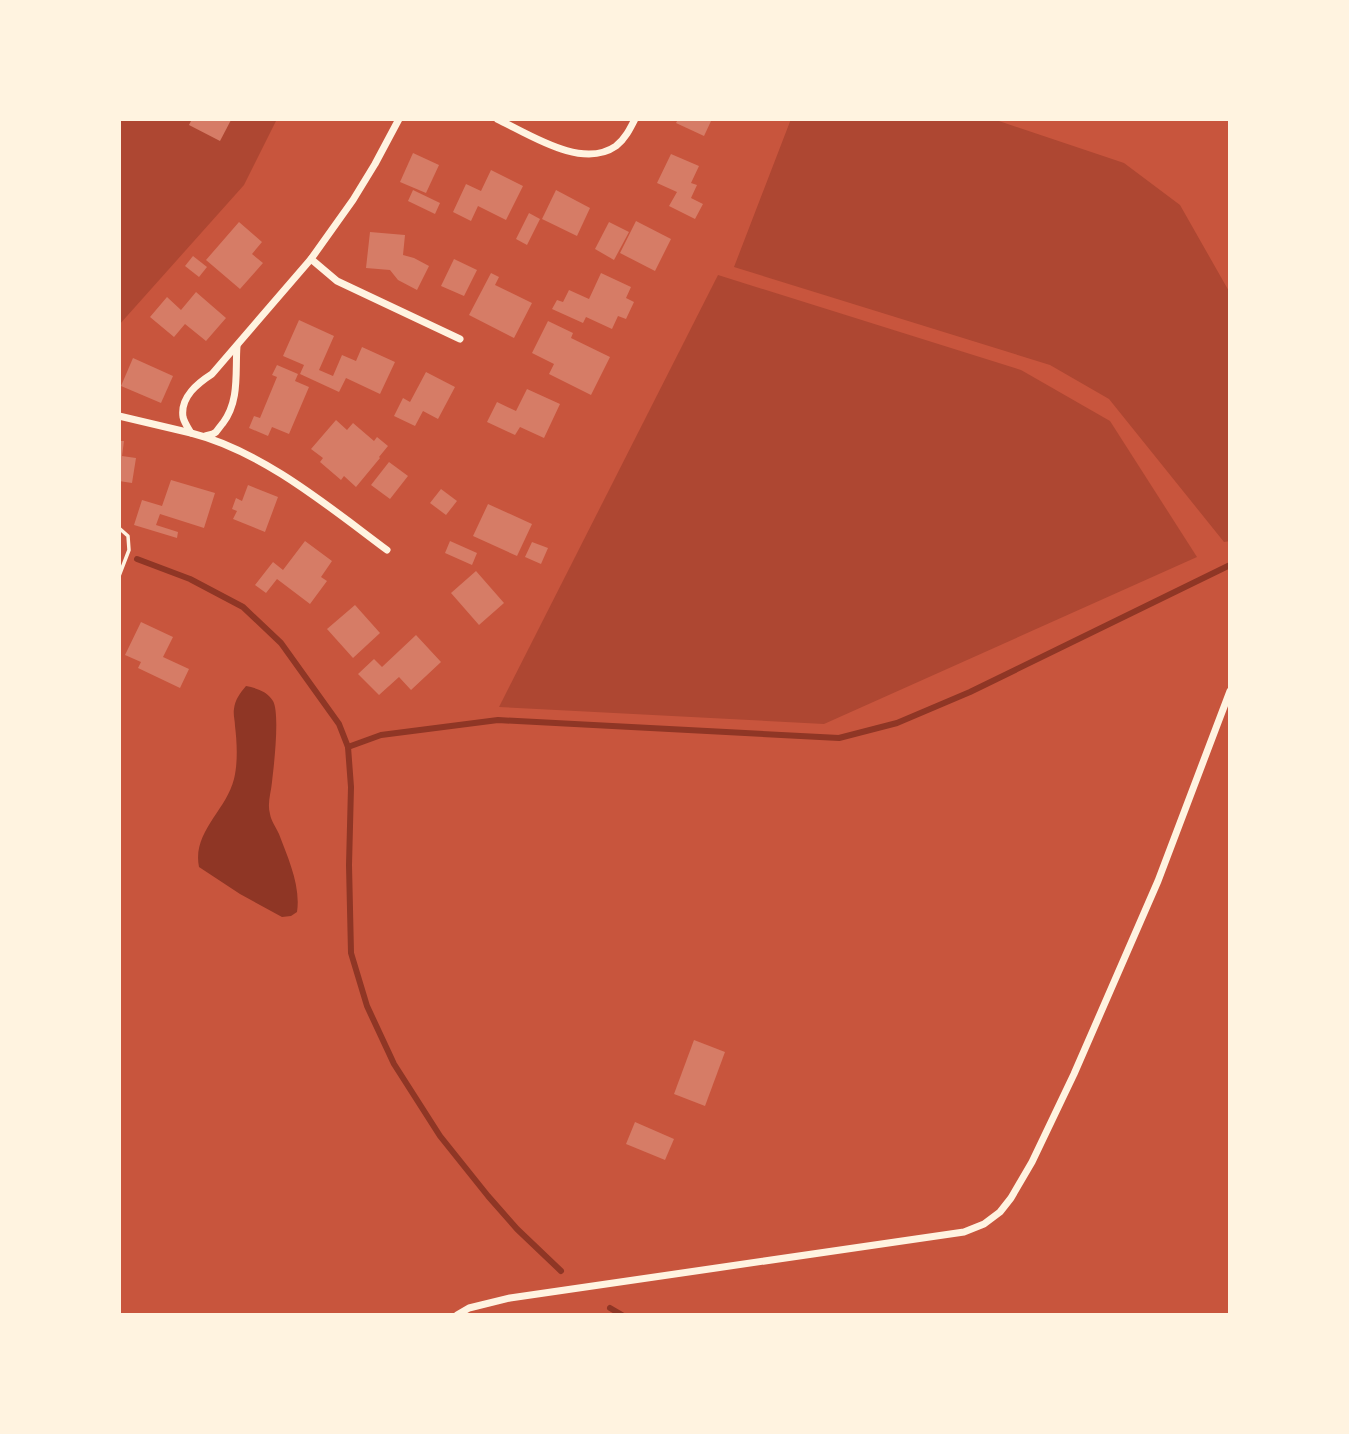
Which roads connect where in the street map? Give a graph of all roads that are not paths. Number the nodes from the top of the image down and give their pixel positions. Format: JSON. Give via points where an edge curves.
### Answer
{"nodes":[{"id":1,"x":399,"y":119,"type":"edge"},
{"id":2,"x":497,"y":119,"type":"edge"},
{"id":3,"x":635,"y":119,"type":"edge"},
{"id":4,"x":311,"y":259,"type":"junction"},
{"id":5,"x":460,"y":339,"type":"dead end"},
{"id":6,"x":237,"y":345,"type":"junction"},
{"id":7,"x":119,"y":416,"type":"edge"},
{"id":8,"x":191,"y":433,"type":"junction"},
{"id":9,"x":204,"y":437,"type":"junction"},
{"id":10,"x":387,"y":550,"type":"dead end"},
{"id":11,"x":1230,"y":691,"type":"edge"},
{"id":12,"x":457,"y":1315,"type":"edge"}],
"edges":[{"from":1,"to":4,"type":"street","via":[[353,200]]},
{"from":2,"to":3,"type":"street","via":[[585,154],[615,146]]},
{"from":4,"to":5,"type":"street","via":[[337,281]]},
{"from":4,"to":6,"type":"street"},
{"from":6,"to":8,"type":"street","via":[[188,396],[183,418]]},
{"from":6,"to":9,"type":"street","via":[[232,405],[216,432]]},
{"from":7,"to":8,"type":"street"},
{"from":8,"to":9,"type":"street"},
{"from":9,"to":10,"type":"street","via":[[279,473]]},
{"from":11,"to":12,"type":"street","via":[[1158,881],[1074,1074],[1032,1162],[1000,1212],[964,1232],[510,1298]]}]}
